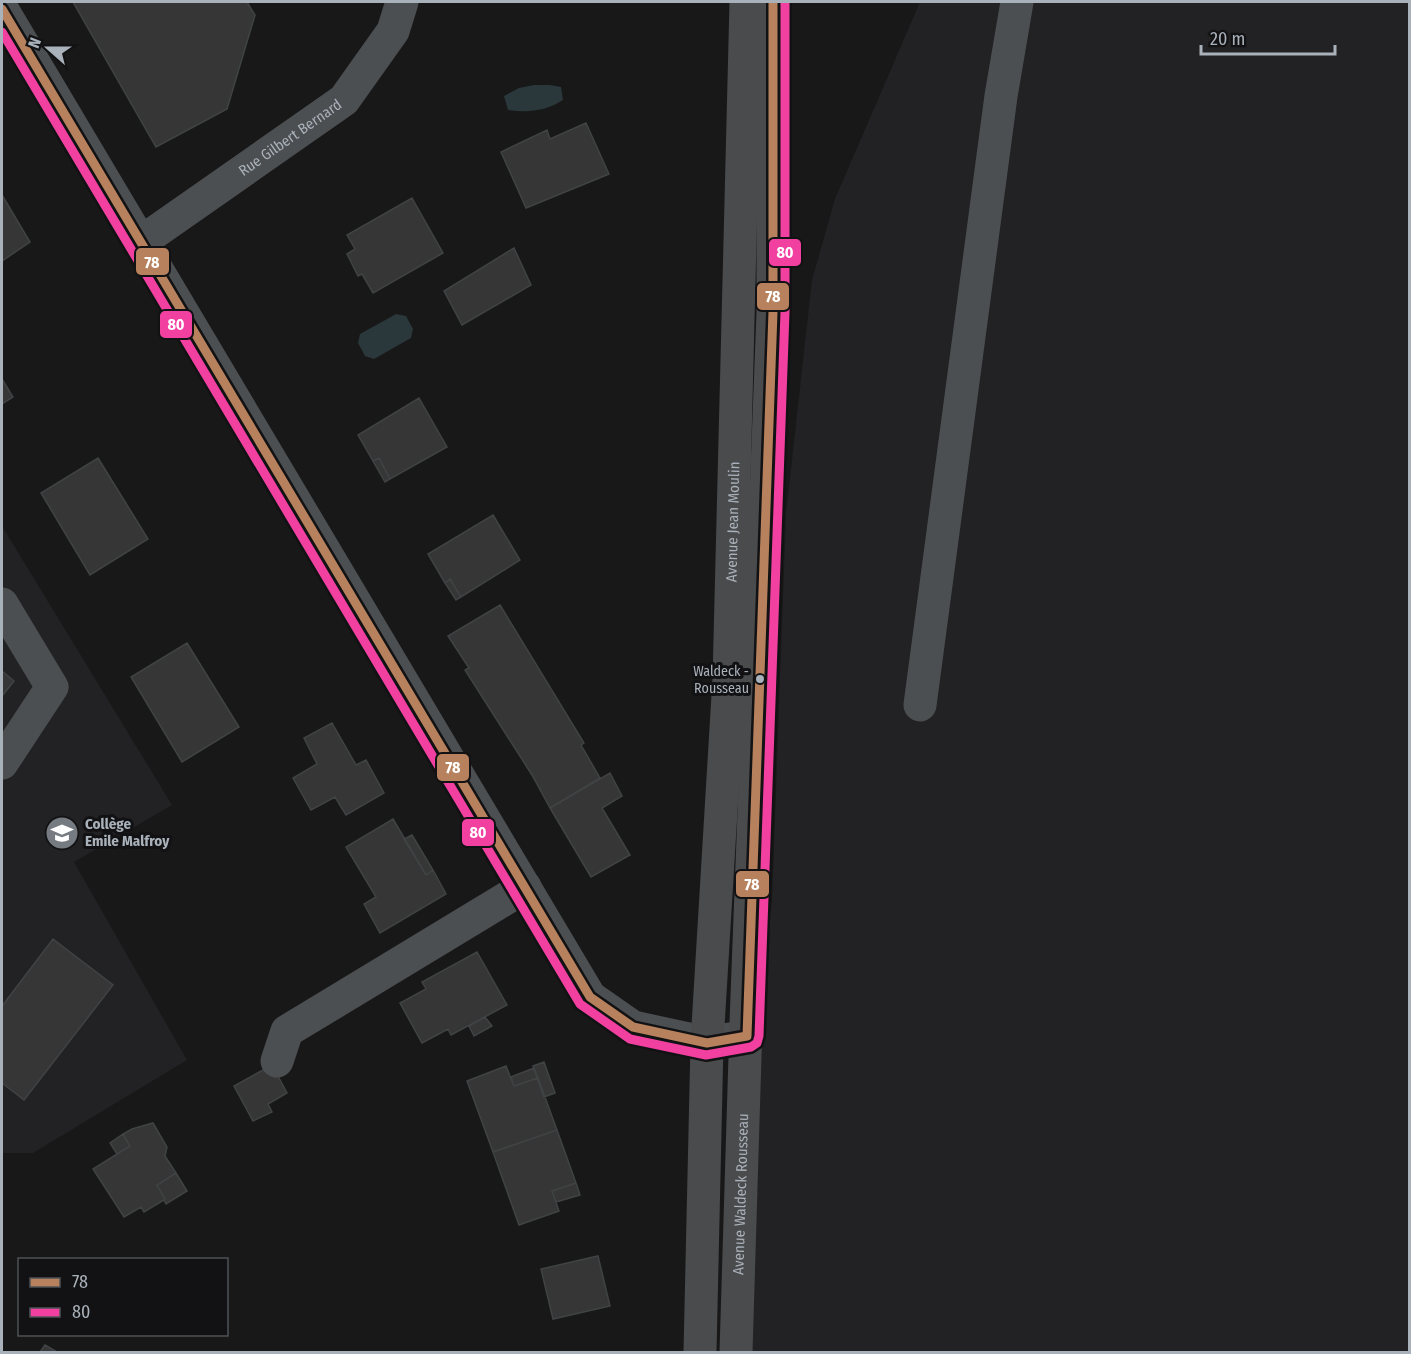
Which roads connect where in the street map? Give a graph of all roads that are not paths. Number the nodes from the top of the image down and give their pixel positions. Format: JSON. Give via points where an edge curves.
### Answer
{"nodes":[{"id":1,"x":402,"y":2,"type":"edge"},
{"id":2,"x":746,"y":2,"type":"edge"},
{"id":3,"x":773,"y":2,"type":"edge"},
{"id":4,"x":1017,"y":2,"type":"edge"},
{"id":5,"x":2,"y":9,"type":"edge"},
{"id":6,"x":141,"y":242,"type":"junction"},
{"id":7,"x":2,"y":604,"type":"edge"},
{"id":8,"x":920,"y":705,"type":"dead end"},
{"id":9,"x":2,"y":762,"type":"edge"},
{"id":10,"x":525,"y":887,"type":"junction"},
{"id":11,"x":747,"y":1036,"type":"junction"},
{"id":12,"x":707,"y":1043,"type":"junction"},
{"id":13,"x":277,"y":1061,"type":"dead end"},
{"id":14,"x":700,"y":1353,"type":"edge"},
{"id":15,"x":736,"y":1353,"type":"edge"}],
"edges":[{"from":1,"to":6,"type":"street","name":"Rue Gilbert Bernard","via":[[393,31],[344,100]]},
{"from":2,"to":12,"type":"main road","name":"Avenue Jean Moulin","via":[[729,679]]},
{"from":3,"to":11,"type":"main road","name":"Avenue Jean Moulin","via":[[773,312]]},
{"from":4,"to":8,"type":"street","via":[[1001,96]]},
{"from":5,"to":6,"type":"street"},
{"from":6,"to":10,"type":"street"},
{"from":7,"to":9,"type":"street","via":[[52,687]]},
{"from":10,"to":12,"type":"street","via":[[590,997],[633,1027]]},
{"from":10,"to":13,"type":"street","via":[[287,1031]]},
{"from":11,"to":12,"type":"street"},
{"from":11,"to":15,"type":"main road","name":"Avenue Waldeck Rousseau"},
{"from":12,"to":14,"type":"main road"}]}
